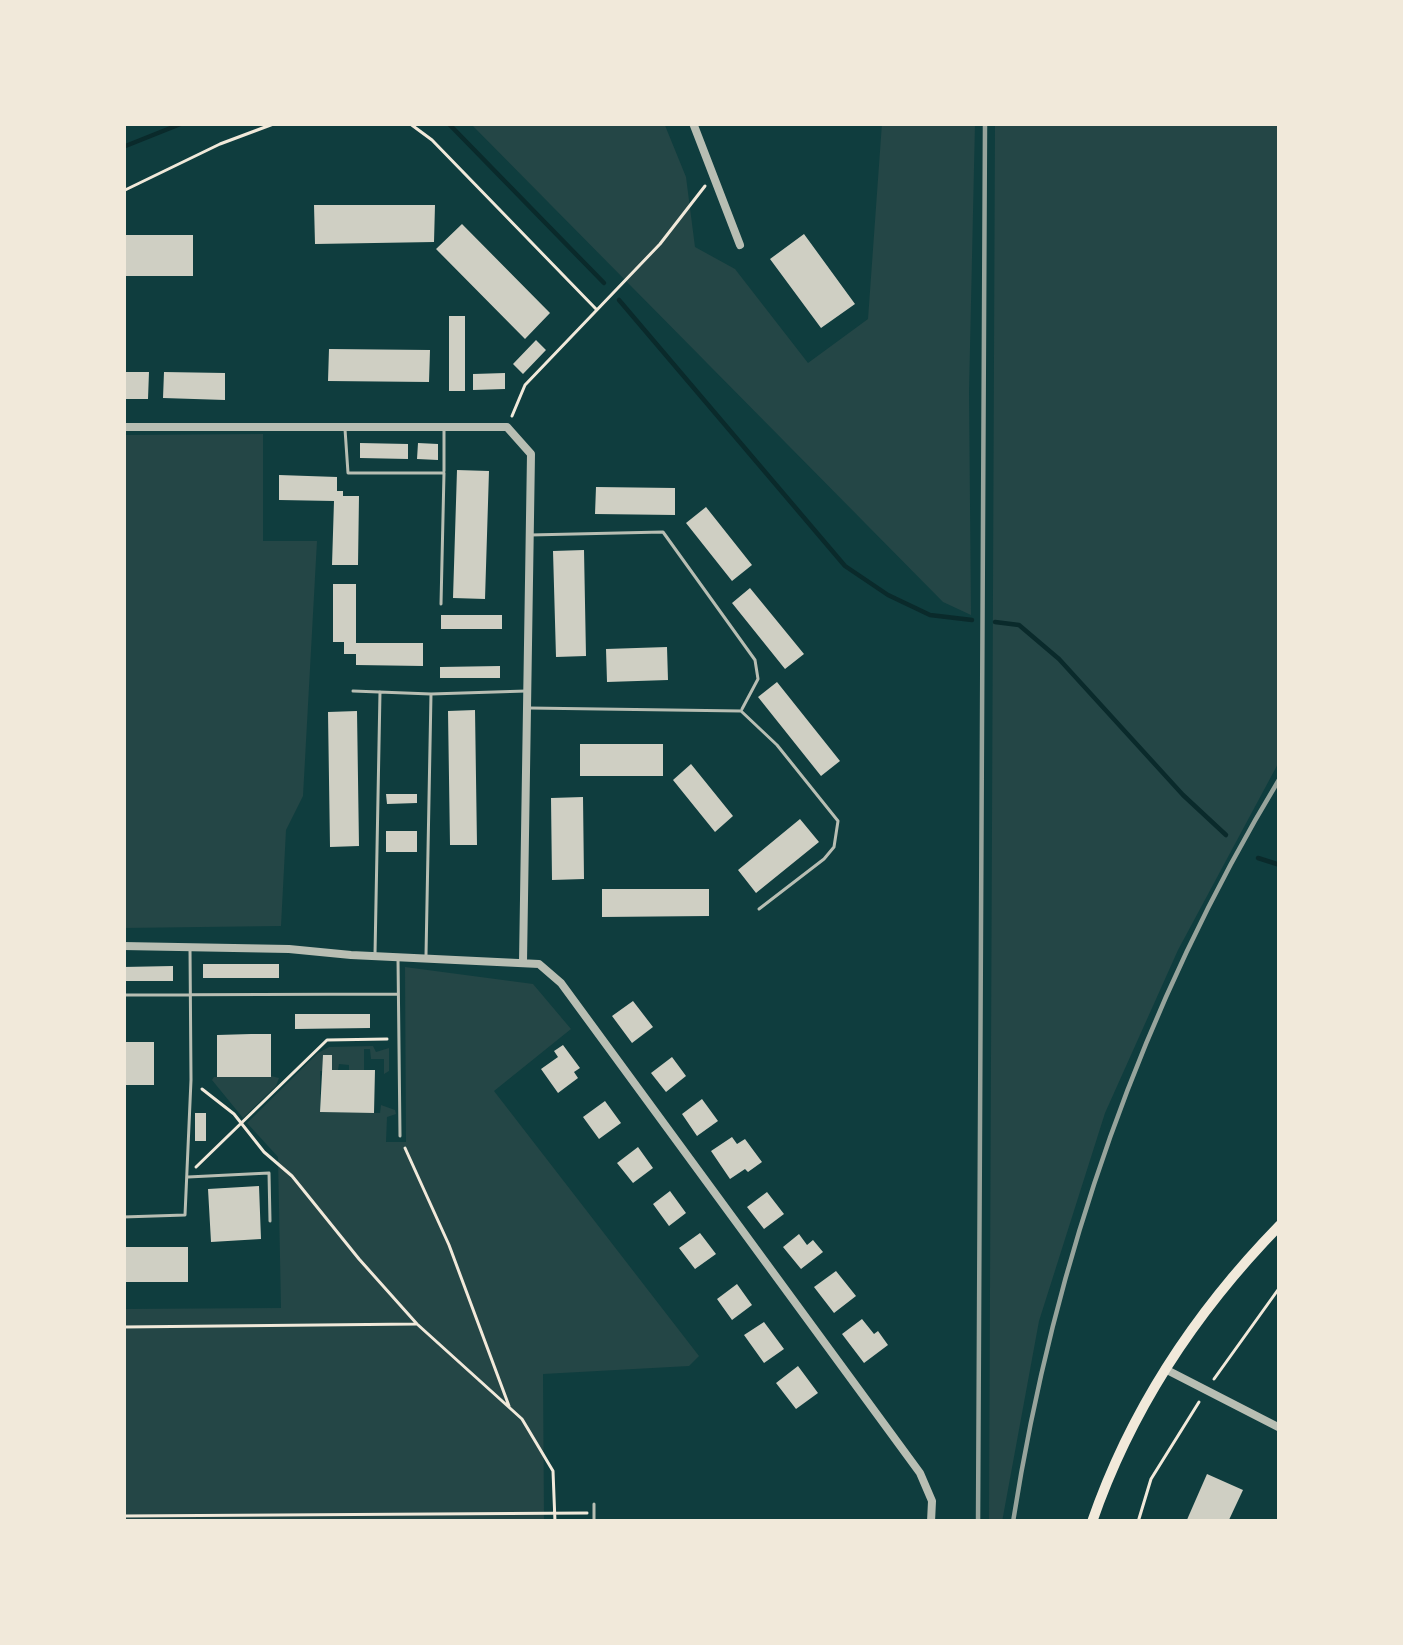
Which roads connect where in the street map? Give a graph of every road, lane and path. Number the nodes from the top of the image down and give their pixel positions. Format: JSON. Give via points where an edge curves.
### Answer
{"nodes":[{"id":1,"x":276,"y":123,"type":"edge"},
{"id":2,"x":409,"y":123,"type":"edge"},
{"id":3,"x":693,"y":123,"type":"edge"},
{"id":4,"x":713,"y":175,"type":"junction"},
{"id":5,"x":123,"y":190,"type":"edge"},
{"id":6,"x":740,"y":245,"type":"dead end"},
{"id":7,"x":597,"y":310,"type":"junction"},
{"id":8,"x":123,"y":427,"type":"edge"},
{"id":9,"x":345,"y":427,"type":"junction"},
{"id":10,"x":444,"y":427,"type":"junction"},
{"id":11,"x":508,"y":427,"type":"junction"},
{"id":12,"x":444,"y":473,"type":"junction"},
{"id":13,"x":530,"y":535,"type":"junction"},
{"id":14,"x":441,"y":604,"type":"dead end"},
{"id":15,"x":353,"y":691,"type":"dead end"},
{"id":16,"x":527,"y":691,"type":"junction"},
{"id":17,"x":380,"y":692,"type":"junction"},
{"id":18,"x":431,"y":694,"type":"junction"},
{"id":19,"x":527,"y":708,"type":"junction"},
{"id":20,"x":741,"y":711,"type":"junction"},
{"id":21,"x":758,"y":909,"type":"dead end"},
{"id":22,"x":123,"y":946,"type":"edge"},
{"id":23,"x":190,"y":946,"type":"junction"},
{"id":24,"x":375,"y":956,"type":"junction"},
{"id":25,"x":398,"y":957,"type":"junction"},
{"id":26,"x":426,"y":957,"type":"junction"},
{"id":27,"x":524,"y":962,"type":"junction"},
{"id":28,"x":398,"y":994,"type":"junction"},
{"id":29,"x":123,"y":995,"type":"edge"},
{"id":30,"x":192,"y":995,"type":"junction"},
{"id":31,"x":398,"y":1039,"type":"junction"},
{"id":32,"x":191,"y":1081,"type":"junction"},
{"id":33,"x":242,"y":1124,"type":"junction"},
{"id":34,"x":400,"y":1136,"type":"joint"},
{"id":35,"x":186,"y":1177,"type":"junction"},
{"id":36,"x":123,"y":1217,"type":"edge"},
{"id":37,"x":270,"y":1221,"type":"dead end"},
{"id":38,"x":1280,"y":1225,"type":"edge"},
{"id":39,"x":417,"y":1324,"type":"junction"},
{"id":40,"x":123,"y":1327,"type":"edge"},
{"id":41,"x":1166,"y":1369,"type":"junction"},
{"id":42,"x":509,"y":1407,"type":"junction"},
{"id":43,"x":1280,"y":1428,"type":"edge"},
{"id":44,"x":594,"y":1504,"type":"dead end"},
{"id":45,"x":554,"y":1513,"type":"junction"},
{"id":46,"x":594,"y":1513,"type":"junction"},
{"id":47,"x":123,"y":1516,"type":"edge"},
{"id":48,"x":555,"y":1522,"type":"edge"},
{"id":49,"x":594,"y":1522,"type":"edge"},
{"id":50,"x":931,"y":1522,"type":"edge"},
{"id":51,"x":1092,"y":1522,"type":"edge"}],
"edges":[{"from":1,"to":5,"type":"path"},
{"from":2,"to":7,"type":"path"},
{"from":3,"to":4,"type":"street"},
{"from":4,"to":6,"type":"street"},
{"from":4,"to":7,"type":"path"},
{"from":7,"to":11,"type":"path","via":[[525,385]]},
{"from":8,"to":9,"type":"street"},
{"from":9,"to":10,"type":"street"},
{"from":9,"to":12,"type":"lane","via":[[348,473]]},
{"from":10,"to":11,"type":"street"},
{"from":10,"to":12,"type":"lane"},
{"from":11,"to":13,"type":"street","via":[[531,454]]},
{"from":12,"to":14,"type":"lane"},
{"from":13,"to":16,"type":"street"},
{"from":13,"to":20,"type":"lane","via":[[663,532],[755,660],[758,680]]},
{"from":15,"to":17,"type":"lane"},
{"from":16,"to":18,"type":"lane"},
{"from":16,"to":19,"type":"street"},
{"from":17,"to":18,"type":"lane"},
{"from":17,"to":24,"type":"lane"},
{"from":18,"to":26,"type":"lane"},
{"from":19,"to":20,"type":"lane"},
{"from":19,"to":27,"type":"street"},
{"from":20,"to":21,"type":"lane","via":[[838,821],[824,859]]},
{"from":22,"to":23,"type":"street"},
{"from":23,"to":24,"type":"street"},
{"from":23,"to":30,"type":"lane"},
{"from":24,"to":25,"type":"street"},
{"from":25,"to":26,"type":"street"},
{"from":25,"to":28,"type":"lane"},
{"from":26,"to":27,"type":"street"},
{"from":27,"to":50,"type":"street","via":[[561,983],[920,1473]]},
{"from":28,"to":30,"type":"lane"},
{"from":28,"to":31,"type":"lane"},
{"from":29,"to":30,"type":"lane"},
{"from":30,"to":32,"type":"lane"},
{"from":31,"to":33,"type":"path","via":[[327,1040]]},
{"from":31,"to":34,"type":"lane"},
{"from":32,"to":33,"type":"path"},
{"from":32,"to":35,"type":"lane"},
{"from":33,"to":35,"type":"path"},
{"from":33,"to":39,"type":"path"},
{"from":34,"to":42,"type":"path"},
{"from":35,"to":36,"type":"lane","via":[[185,1215]]},
{"from":35,"to":37,"type":"lane","via":[[269,1173]]},
{"from":38,"to":41,"type":"main road"},
{"from":39,"to":40,"type":"path"},
{"from":39,"to":42,"type":"path"},
{"from":41,"to":43,"type":"street"},
{"from":41,"to":51,"type":"main road"},
{"from":42,"to":45,"type":"path","via":[[553,1471]]},
{"from":44,"to":46,"type":"lane"},
{"from":45,"to":46,"type":"path"},
{"from":45,"to":47,"type":"path"},
{"from":45,"to":48,"type":"path"},
{"from":46,"to":49,"type":"lane"}]}
